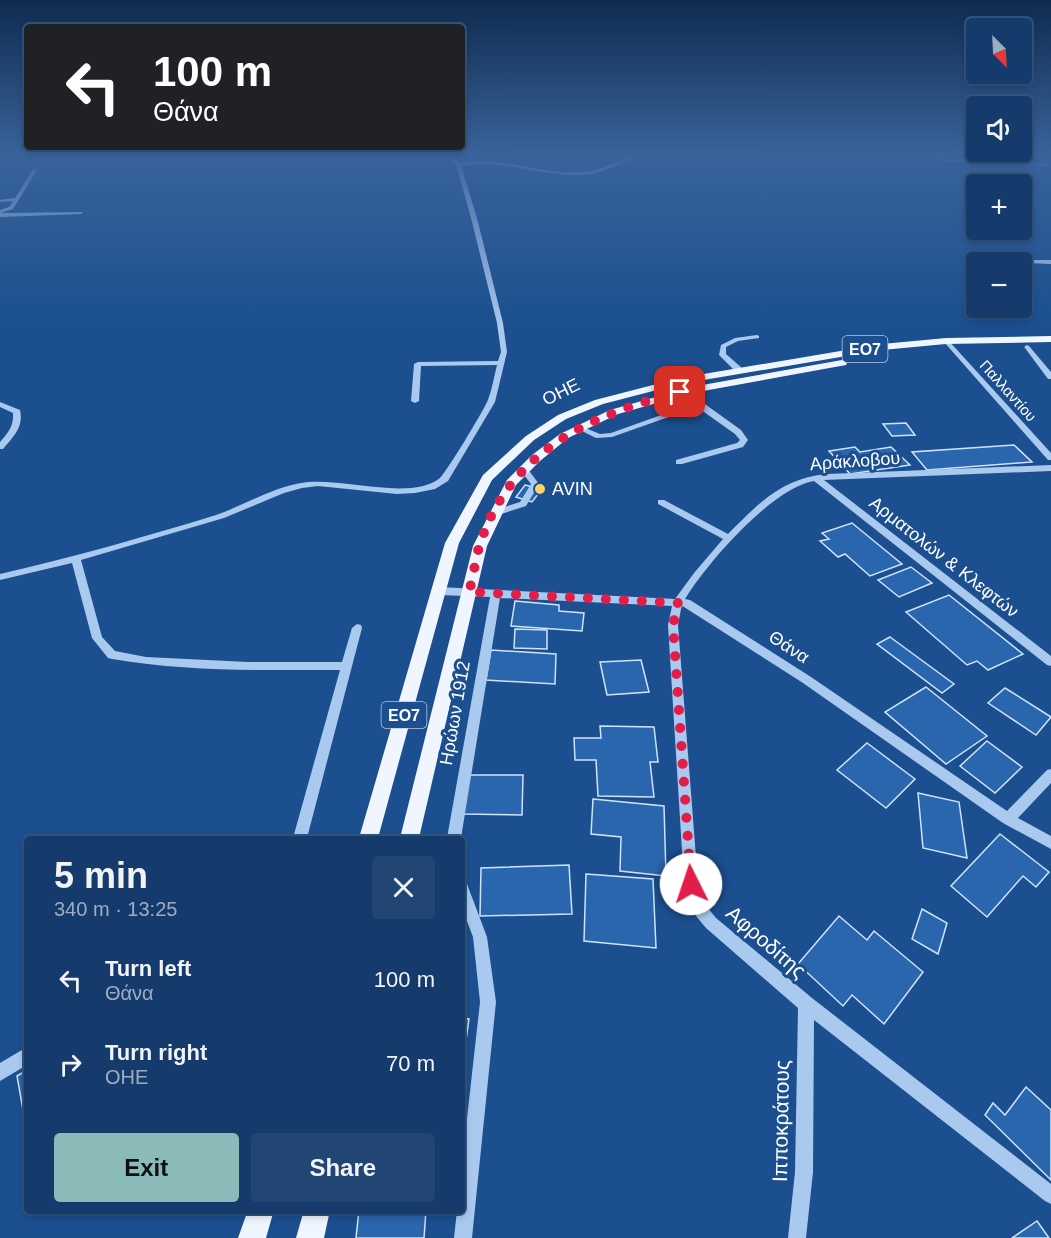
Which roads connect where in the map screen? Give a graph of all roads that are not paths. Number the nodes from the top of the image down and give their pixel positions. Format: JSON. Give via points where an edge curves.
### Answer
{"nodes":[{"id":1,"x":470,"y":212,"type":"edge"},
{"id":2,"x":0,"y":213,"type":"edge"},
{"id":3,"x":81,"y":213,"type":"dead end"},
{"id":4,"x":1032,"y":261,"type":"edge"},
{"id":5,"x":1051,"y":262,"type":"edge"},
{"id":6,"x":757,"y":337,"type":"dead end"},
{"id":7,"x":1051,"y":339,"type":"edge"},
{"id":8,"x":950,"y":345,"type":"junction"},
{"id":9,"x":1027,"y":347,"type":"junction"},
{"id":10,"x":1051,"y":347,"type":"edge"},
{"id":11,"x":502,"y":363,"type":"junction"},
{"id":12,"x":739,"y":370,"type":"junction"},
{"id":13,"x":1051,"y":377,"type":"edge"},
{"id":14,"x":680,"y":392,"type":"junction"},
{"id":15,"x":415,"y":401,"type":"dead end"},
{"id":16,"x":699,"y":404,"type":"junction"},
{"id":17,"x":0,"y":405,"type":"edge"},
{"id":18,"x":578,"y":427,"type":"junction"},
{"id":19,"x":0,"y":447,"type":"edge"},
{"id":20,"x":1051,"y":458,"type":"edge"},
{"id":21,"x":679,"y":462,"type":"dead end"},
{"id":22,"x":1051,"y":468,"type":"edge"},
{"id":23,"x":524,"y":470,"type":"junction"},
{"id":24,"x":816,"y":478,"type":"junction"},
{"id":25,"x":662,"y":502,"type":"dead end"},
{"id":26,"x":495,"y":513,"type":"junction"},
{"id":27,"x":729,"y":538,"type":"junction"},
{"id":28,"x":76,"y":559,"type":"junction"},
{"id":29,"x":0,"y":577,"type":"edge"},
{"id":30,"x":439,"y":591,"type":"junction"},
{"id":31,"x":469,"y":592,"type":"junction"},
{"id":32,"x":496,"y":594,"type":"junction"},
{"id":33,"x":678,"y":603,"type":"junction"},
{"id":34,"x":357,"y":628,"type":"dead end"},
{"id":35,"x":1051,"y":662,"type":"edge"},
{"id":36,"x":346,"y":666,"type":"junction"},
{"id":37,"x":1051,"y":774,"type":"edge"},
{"id":38,"x":1008,"y":819,"type":"junction"},
{"id":39,"x":301,"y":836,"type":"edge"},
{"id":40,"x":369,"y":836,"type":"edge"},
{"id":41,"x":408,"y":836,"type":"edge"},
{"id":42,"x":454,"y":836,"type":"edge"},
{"id":43,"x":1051,"y":843,"type":"edge"},
{"id":44,"x":465,"y":897,"type":"edge"},
{"id":45,"x":806,"y":1004,"type":"junction"},
{"id":46,"x":24,"y":1057,"type":"edge"},
{"id":47,"x":0,"y":1073,"type":"edge"},
{"id":48,"x":1051,"y":1195,"type":"edge"},
{"id":49,"x":260,"y":1214,"type":"edge"},
{"id":50,"x":316,"y":1214,"type":"edge"},
{"id":51,"x":252,"y":1238,"type":"edge"},
{"id":52,"x":310,"y":1238,"type":"edge"},
{"id":53,"x":463,"y":1238,"type":"edge"},
{"id":54,"x":797,"y":1238,"type":"edge"}],
"edges":[{"from":1,"to":11,"type":"street","via":[[500,323]]},
{"from":2,"to":3,"type":"street"},
{"from":4,"to":5,"type":"street"},
{"from":6,"to":12,"type":"street","via":[[737,339],[723,346],[722,355]]},
{"from":7,"to":8,"type":"main road","name":"ΟΗΕ","number":"ΕΟ7"},
{"from":8,"to":9,"type":"main road","name":"ΟΗΕ","number":"ΕΟ7"},
{"from":8,"to":12,"type":"main road","name":"ΟΗΕ","number":"ΕΟ7","via":[[862,349]]},
{"from":8,"to":14,"type":"main road","name":"ΟΗΕ","number":"ΕΟ7"},
{"from":8,"to":20,"type":"street","name":"Παλλαντίου"},
{"from":9,"to":10,"type":"main road","name":"ΟΗΕ","number":"ΕΟ7"},
{"from":9,"to":13,"type":"street"},
{"from":11,"to":15,"type":"street","via":[[418,364]]},
{"from":11,"to":28,"type":"street","via":[[482,420],[449,474],[435,486],[405,490],[303,485],[231,513]]},
{"from":12,"to":30,"type":"main road","name":"ΟΗΕ","number":"ΕΟ7","via":[[599,402],[562,417],[530,438],[477,492],[452,543]]},
{"from":14,"to":16,"type":"street"},
{"from":14,"to":18,"type":"main road","name":"ΟΗΕ","number":"ΕΟ7"},
{"from":16,"to":18,"type":"street","via":[[612,435],[599,436]]},
{"from":16,"to":21,"type":"street","via":[[744,440],[740,445]]},
{"from":17,"to":19,"type":"street","via":[[16,412],[18,418],[16,428]]},
{"from":18,"to":23,"type":"main road","name":"ΟΗΕ","number":"ΕΟ7"},
{"from":22,"to":24,"type":"street","name":"Αράκλοβου"},
{"from":23,"to":26,"type":"main road","name":"ΟΗΕ","number":"ΕΟ7","via":[[511,483]]},
{"from":23,"to":26,"type":"street","via":[[535,484],[523,504]]},
{"from":24,"to":27,"type":"street","name":"Αράκλοβου","via":[[786,488]]},
{"from":24,"to":35,"type":"street","name":"Αρματολών & Κλεφτών"},
{"from":25,"to":27,"type":"street"},
{"from":26,"to":31,"type":"main road","name":"ΟΗΕ","number":"ΕΟ7","via":[[480,546]]},
{"from":27,"to":33,"type":"street","name":"Αράκλοβου"},
{"from":28,"to":29,"type":"street"},
{"from":28,"to":36,"type":"street","via":[[97,638],[112,655],[146,661],[248,666]]},
{"from":30,"to":31,"type":"street","name":"Θάνα"},
{"from":30,"to":40,"type":"main road","name":"ΟΗΕ","number":"ΕΟ7"},
{"from":31,"to":32,"type":"street","name":"Θάνα"},
{"from":31,"to":41,"type":"main road","name":"ΟΗΕ","number":"ΕΟ7"},
{"from":32,"to":33,"type":"street","name":"Θάνα"},
{"from":32,"to":42,"type":"street","name":"Ηρώων 1912"},
{"from":33,"to":38,"type":"street","name":"Θάνα","via":[[700,611],[788,668]]},
{"from":33,"to":45,"type":"street","name":"Αφροδίτης","via":[[674,614],[675,649],[695,898],[711,923]]},
{"from":34,"to":36,"type":"street"},
{"from":36,"to":39,"type":"street"},
{"from":37,"to":38,"type":"street"},
{"from":38,"to":43,"type":"street","name":"Θάνα"},
{"from":44,"to":53,"type":"street","via":[[480,938],[488,1002]]},
{"from":45,"to":48,"type":"street","name":"Αφροδίτης"},
{"from":45,"to":54,"type":"street","name":"Ιπποκράτους","via":[[804,1172]]},
{"from":46,"to":47,"type":"street"},
{"from":49,"to":51,"type":"main road"},
{"from":50,"to":52,"type":"main road"}]}
